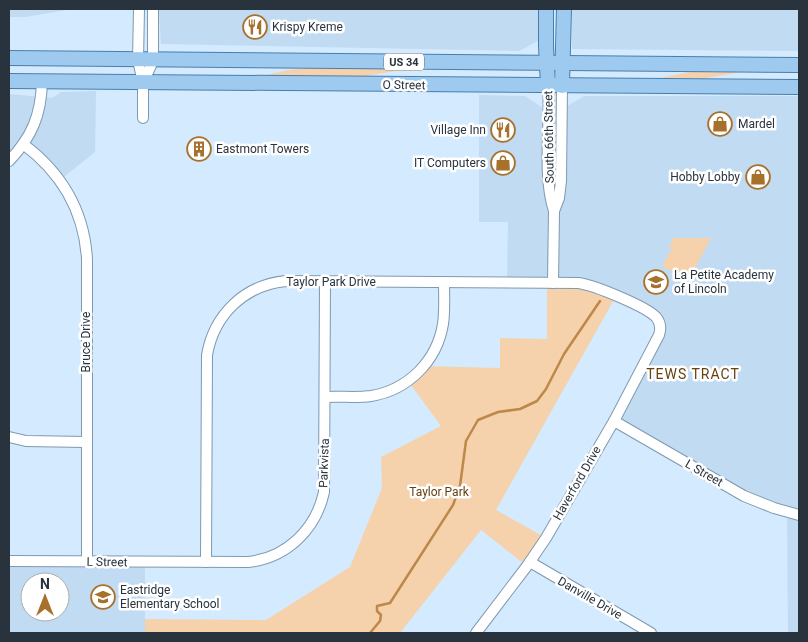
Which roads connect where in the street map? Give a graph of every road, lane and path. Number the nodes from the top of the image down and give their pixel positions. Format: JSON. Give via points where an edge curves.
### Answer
{"nodes":[{"id":1,"x":139,"y":9,"type":"edge"},
{"id":2,"x":153,"y":9,"type":"edge"},
{"id":3,"x":546,"y":9,"type":"edge"},
{"id":4,"x":564,"y":9,"type":"edge"},
{"id":5,"x":9,"y":58,"type":"edge"},
{"id":6,"x":146,"y":60,"type":"junction"},
{"id":7,"x":547,"y":63,"type":"junction"},
{"id":8,"x":563,"y":63,"type":"junction"},
{"id":9,"x":799,"y":64,"type":"edge"},
{"id":10,"x":9,"y":82,"type":"edge"},
{"id":11,"x":42,"y":82,"type":"junction"},
{"id":12,"x":143,"y":83,"type":"junction"},
{"id":13,"x":555,"y":86,"type":"junction"},
{"id":14,"x":799,"y":87,"type":"edge"},
{"id":15,"x":143,"y":118,"type":"dead end"},
{"id":16,"x":23,"y":144,"type":"junction"},
{"id":17,"x":9,"y":161,"type":"edge"},
{"id":18,"x":325,"y":281,"type":"junction"},
{"id":19,"x":444,"y":282,"type":"junction"},
{"id":20,"x":553,"y":283,"type":"junction"},
{"id":21,"x":660,"y":323,"type":"joint"},
{"id":22,"x":325,"y":397,"type":"junction"},
{"id":23,"x":614,"y":421,"type":"junction"},
{"id":24,"x":9,"y":437,"type":"edge"},
{"id":25,"x":86,"y":442,"type":"junction"},
{"id":26,"x":799,"y":515,"type":"edge"},
{"id":27,"x":9,"y":561,"type":"edge"},
{"id":28,"x":87,"y":561,"type":"junction"},
{"id":29,"x":206,"y":562,"type":"junction"},
{"id":30,"x":530,"y":562,"type":"junction"},
{"id":31,"x":476,"y":633,"type":"edge"},
{"id":32,"x":651,"y":633,"type":"edge"}],
"edges":[{"from":1,"to":6,"type":"street"},
{"from":2,"to":6,"type":"street"},
{"from":3,"to":7,"type":"main road","name":"South 66th Street"},
{"from":4,"to":8,"type":"main road"},
{"from":5,"to":6,"type":"main road","name":"O Street","number":"US 34"},
{"from":6,"to":7,"type":"main road","name":"O Street","number":"US 34"},
{"from":6,"to":12,"type":"street"},
{"from":7,"to":8,"type":"main road","name":"O Street","number":"US 34"},
{"from":7,"to":13,"type":"main road","name":"South 66th Street"},
{"from":8,"to":9,"type":"main road","name":"O Street","number":"US 34"},
{"from":8,"to":13,"type":"main road"},
{"from":10,"to":11,"type":"main road","name":"O Street","number":"US 34"},
{"from":11,"to":12,"type":"main road","name":"O Street","number":"US 34"},
{"from":11,"to":16,"type":"street","via":[[37,118]]},
{"from":12,"to":13,"type":"main road","name":"O Street","number":"US 34"},
{"from":12,"to":15,"type":"street"},
{"from":13,"to":14,"type":"main road","name":"O Street","number":"US 34"},
{"from":13,"to":20,"type":"street","name":"South 66th Street","via":[[550,197],[554,211]]},
{"from":16,"to":17,"type":"street"},
{"from":16,"to":25,"type":"street","name":"Bruce Drive","via":[[60,180],[75,206],[83,232],[87,259]]},
{"from":18,"to":19,"type":"street","name":"Taylor Park Drive"},
{"from":18,"to":22,"type":"street","name":"Parkvista"},
{"from":18,"to":29,"type":"street","name":"Taylor Park Drive","via":[[279,282],[256,288],[231,306],[213,331],[206,362]]},
{"from":19,"to":20,"type":"street","name":"Taylor Park Drive"},
{"from":19,"to":22,"type":"street","via":[[444,316],[440,336],[433,354],[419,372],[396,388],[380,394]]},
{"from":20,"to":21,"type":"street","name":"Taylor Park Drive","via":[[595,286],[651,314]]},
{"from":21,"to":23,"type":"street","name":"Haverford Drive","via":[[659,336]]},
{"from":22,"to":29,"type":"street","name":"Parkvista","via":[[324,492],[308,528],[289,547],[271,557],[248,562]]},
{"from":23,"to":26,"type":"street","name":"L Street","via":[[744,496]]},
{"from":23,"to":30,"type":"street","name":"Haverford Drive"},
{"from":24,"to":25,"type":"street","via":[[26,442]]},
{"from":25,"to":28,"type":"street","name":"Bruce Drive"},
{"from":27,"to":28,"type":"street","name":"L Street"},
{"from":28,"to":29,"type":"street","name":"L Street"},
{"from":30,"to":31,"type":"street","name":"Haverford Drive"},
{"from":30,"to":32,"type":"street","name":"Danville Drive"}]}
